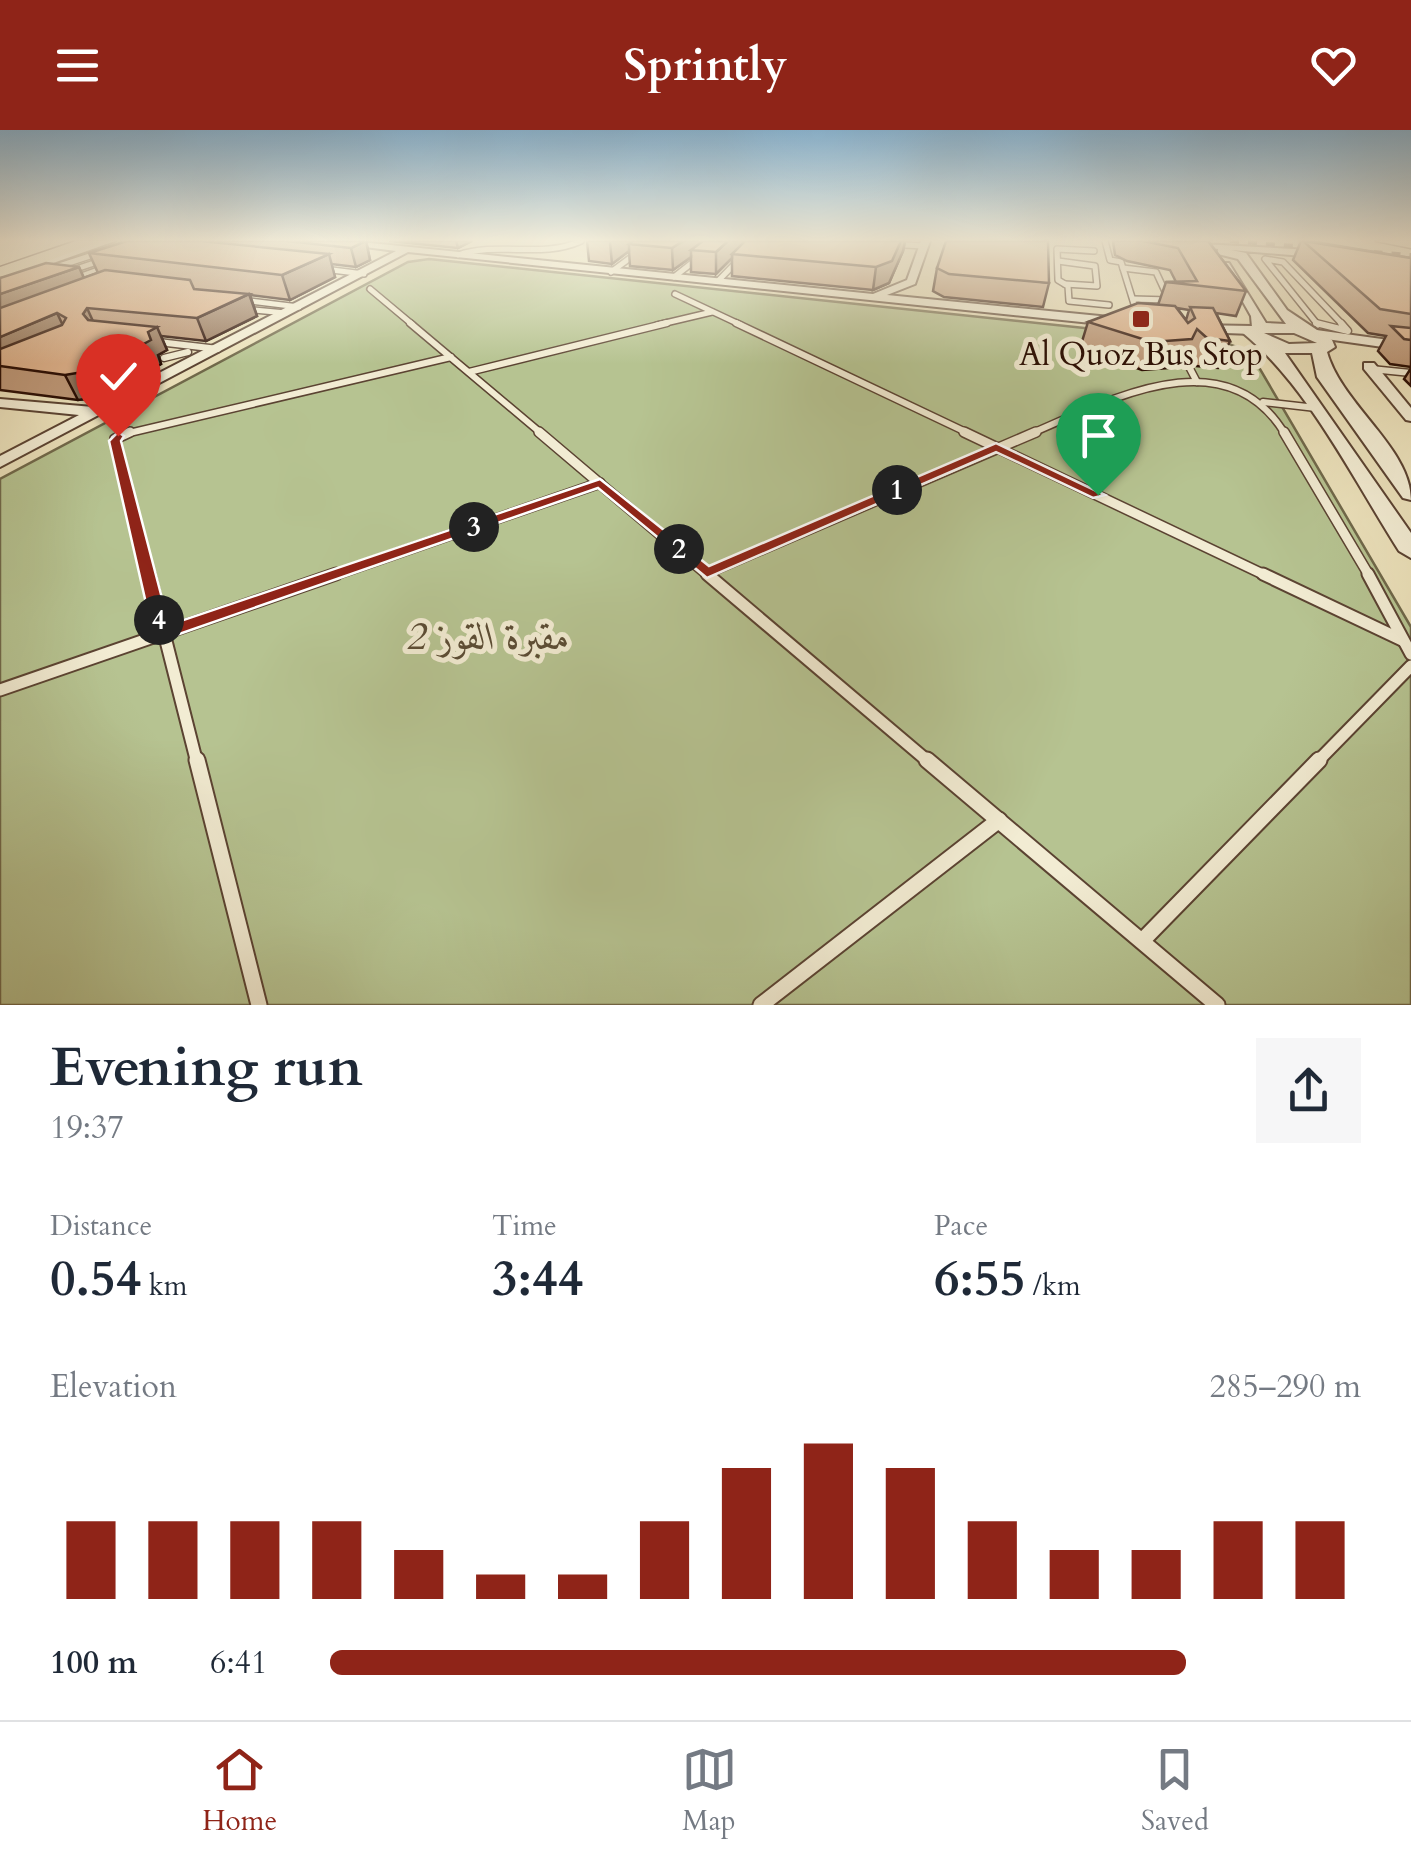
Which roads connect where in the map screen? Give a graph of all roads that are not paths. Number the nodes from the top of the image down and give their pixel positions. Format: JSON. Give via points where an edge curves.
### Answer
{"nodes":[{"id":1,"x":349,"y":282,"type":"edge"},
{"id":2,"x":727,"y":282,"type":"edge"},
{"id":3,"x":911,"y":282,"type":"joint"},
{"id":4,"x":1061,"y":282,"type":"edge"},
{"id":5,"x":1097,"y":282,"type":"edge"},
{"id":6,"x":1128,"y":282,"type":"edge"},
{"id":7,"x":1160,"y":282,"type":"edge"},
{"id":8,"x":1235,"y":282,"type":"edge"},
{"id":9,"x":1284,"y":282,"type":"edge"},
{"id":10,"x":1301,"y":282,"type":"joint"},
{"id":11,"x":1064,"y":284,"type":"junction"},
{"id":12,"x":1260,"y":284,"type":"joint"},
{"id":13,"x":1288,"y":286,"type":"junction"},
{"id":14,"x":370,"y":289,"type":"dead end"},
{"id":15,"x":676,"y":294,"type":"dead end"},
{"id":16,"x":1311,"y":294,"type":"junction"},
{"id":17,"x":872,"y":296,"type":"junction"},
{"id":18,"x":226,"y":298,"type":"edge"},
{"id":19,"x":1133,"y":298,"type":"junction"},
{"id":20,"x":929,"y":302,"type":"junction"},
{"id":21,"x":1109,"y":305,"type":"dead end"},
{"id":22,"x":236,"y":308,"type":"edge"},
{"id":23,"x":294,"y":310,"type":"junction"},
{"id":24,"x":714,"y":312,"type":"junction"},
{"id":25,"x":1140,"y":320,"type":"joint"},
{"id":26,"x":1186,"y":328,"type":"edge"},
{"id":27,"x":1259,"y":336,"type":"junction"},
{"id":28,"x":138,"y":340,"type":"edge"},
{"id":29,"x":1315,"y":340,"type":"junction"},
{"id":30,"x":1377,"y":344,"type":"junction"},
{"id":31,"x":1411,"y":348,"type":"edge"},
{"id":32,"x":214,"y":351,"type":"junction"},
{"id":33,"x":452,"y":357,"type":"junction"},
{"id":34,"x":164,"y":358,"type":"dead end"},
{"id":35,"x":1188,"y":363,"type":"edge"},
{"id":36,"x":1370,"y":368,"type":"joint"},
{"id":37,"x":469,"y":372,"type":"junction"},
{"id":38,"x":1411,"y":374,"type":"edge"},
{"id":39,"x":1196,"y":382,"type":"junction"},
{"id":40,"x":1261,"y":402,"type":"junction"},
{"id":41,"x":0,"y":404,"type":"edge"},
{"id":42,"x":1316,"y":408,"type":"junction"},
{"id":43,"x":90,"y":416,"type":"junction"},
{"id":44,"x":1411,"y":417,"type":"edge"},
{"id":45,"x":1372,"y":438,"type":"junction"},
{"id":46,"x":996,"y":447,"type":"junction"},
{"id":47,"x":1411,"y":451,"type":"edge"},
{"id":48,"x":0,"y":462,"type":"edge"},
{"id":49,"x":600,"y":483,"type":"junction"},
{"id":50,"x":1407,"y":484,"type":"edge"},
{"id":51,"x":1411,"y":551,"type":"edge"},
{"id":52,"x":707,"y":573,"type":"junction"},
{"id":53,"x":162,"y":634,"type":"junction"},
{"id":54,"x":1403,"y":640,"type":"junction"},
{"id":55,"x":1411,"y":654,"type":"edge"},
{"id":56,"x":1411,"y":666,"type":"edge"},
{"id":57,"x":0,"y":690,"type":"edge"},
{"id":58,"x":998,"y":820,"type":"junction"},
{"id":59,"x":1142,"y":941,"type":"junction"},
{"id":60,"x":260,"y":1005,"type":"edge"},
{"id":61,"x":760,"y":1005,"type":"edge"},
{"id":62,"x":1218,"y":1005,"type":"edge"}],
"edges":[{"from":1,"to":23,"type":"street"},
{"from":2,"to":17,"type":"street"},
{"from":3,"to":17,"type":"street"},
{"from":3,"to":20,"type":"street"},
{"from":4,"to":11,"type":"lane"},
{"from":5,"to":11,"type":"lane"},
{"from":6,"to":19,"type":"lane"},
{"from":7,"to":19,"type":"lane","via":[[1168,300]]},
{"from":8,"to":27,"type":"street","via":[[1258,316]]},
{"from":9,"to":13,"type":"lane"},
{"from":10,"to":13,"type":"lane"},
{"from":10,"to":16,"type":"lane"},
{"from":11,"to":21,"type":"lane","via":[[1069,301]]},
{"from":12,"to":13,"type":"lane"},
{"from":12,"to":29,"type":"street","via":[[1286,318]]},
{"from":13,"to":16,"type":"lane"},
{"from":13,"to":16,"type":"lane","via":[[1318,326],[1348,331]]},
{"from":14,"to":33,"type":"lane"},
{"from":15,"to":24,"type":"lane"},
{"from":17,"to":20,"type":"street"},
{"from":18,"to":23,"type":"lane"},
{"from":19,"to":25,"type":"lane"},
{"from":20,"to":25,"type":"street"},
{"from":22,"to":23,"type":"lane"},
{"from":23,"to":32,"type":"street"},
{"from":24,"to":37,"type":"lane"},
{"from":24,"to":46,"type":"lane"},
{"from":26,"to":27,"type":"street"},
{"from":27,"to":29,"type":"street"},
{"from":27,"to":42,"type":"street","via":[[1290,367]]},
{"from":28,"to":32,"type":"lane"},
{"from":29,"to":30,"type":"street"},
{"from":29,"to":30,"type":"street"},
{"from":29,"to":45,"type":"street","via":[[1326,377]]},
{"from":30,"to":31,"type":"street"},
{"from":32,"to":34,"type":"lane"},
{"from":32,"to":43,"type":"street"},
{"from":33,"to":37,"type":"lane"},
{"from":33,"to":53,"type":"lane","via":[[118,436]]},
{"from":35,"to":39,"type":"lane"},
{"from":36,"to":38,"type":"lane"},
{"from":36,"to":44,"type":"street"},
{"from":37,"to":49,"type":"lane"},
{"from":39,"to":40,"type":"lane"},
{"from":39,"to":46,"type":"lane","via":[[1137,390]]},
{"from":40,"to":42,"type":"lane"},
{"from":40,"to":54,"type":"lane","via":[[1321,486]]},
{"from":41,"to":43,"type":"street"},
{"from":42,"to":51,"type":"street"},
{"from":43,"to":48,"type":"street"},
{"from":45,"to":47,"type":"street"},
{"from":45,"to":50,"type":"street"},
{"from":46,"to":52,"type":"lane"},
{"from":46,"to":54,"type":"lane"},
{"from":49,"to":52,"type":"lane"},
{"from":49,"to":53,"type":"lane"},
{"from":52,"to":58,"type":"lane"},
{"from":53,"to":57,"type":"lane"},
{"from":53,"to":60,"type":"lane"},
{"from":54,"to":55,"type":"lane"},
{"from":56,"to":59,"type":"lane"},
{"from":58,"to":59,"type":"lane"},
{"from":58,"to":61,"type":"lane"},
{"from":59,"to":62,"type":"lane"}]}
